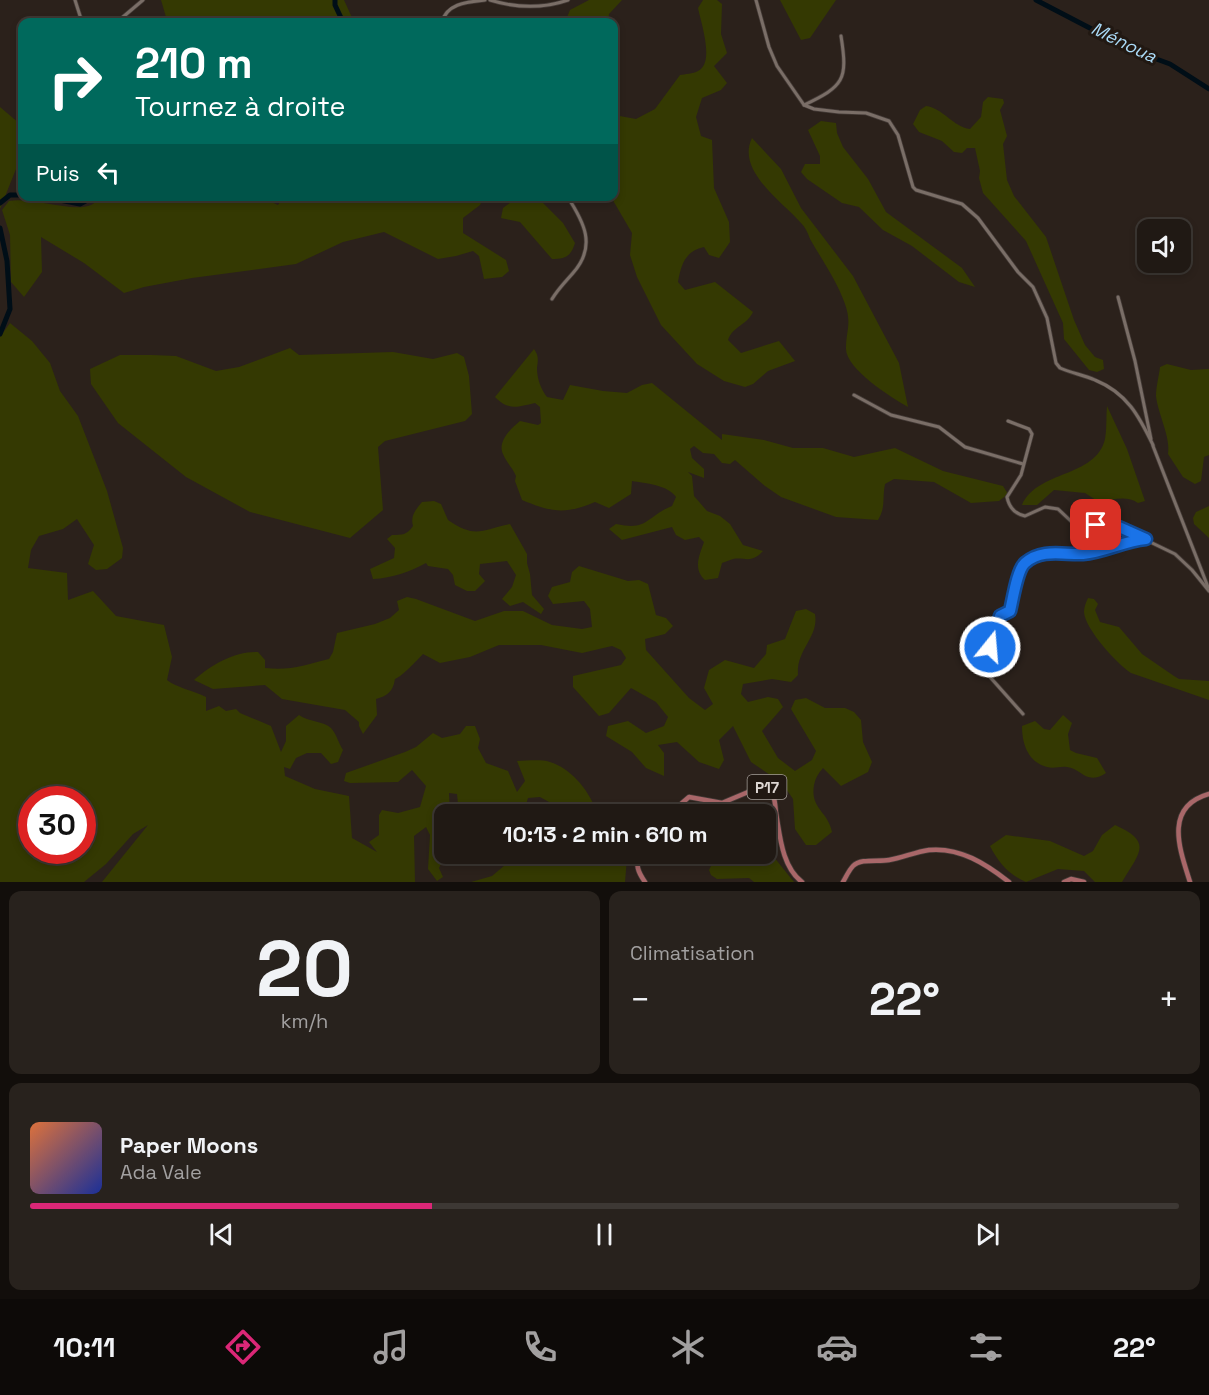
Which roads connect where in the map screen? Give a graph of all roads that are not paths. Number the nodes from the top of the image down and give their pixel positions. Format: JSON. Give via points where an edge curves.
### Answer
{"nodes":[{"id":1,"x":75,"y":0,"type":"edge"},
{"id":2,"x":143,"y":0,"type":"edge"},
{"id":3,"x":485,"y":0,"type":"edge"},
{"id":4,"x":490,"y":0,"type":"edge"},
{"id":5,"x":568,"y":0,"type":"edge"},
{"id":6,"x":756,"y":0,"type":"edge"},
{"id":7,"x":81,"y":18,"type":"edge"},
{"id":8,"x":122,"y":18,"type":"edge"},
{"id":9,"x":444,"y":18,"type":"edge"},
{"id":10,"x":841,"y":36,"type":"dead end"},
{"id":11,"x":804,"y":105,"type":"junction"},
{"id":12,"x":570,"y":201,"type":"edge"},
{"id":13,"x":1118,"y":297,"type":"dead end"},
{"id":14,"x":552,"y":299,"type":"dead end"},
{"id":15,"x":854,"y":395,"type":"dead end"},
{"id":16,"x":1008,"y":421,"type":"dead end"},
{"id":17,"x":1153,"y":445,"type":"junction"},
{"id":18,"x":1023,"y":464,"type":"junction"},
{"id":19,"x":1146,"y":539,"type":"junction"},
{"id":20,"x":1209,"y":590,"type":"edge"},
{"id":21,"x":1023,"y":714,"type":"dead end"},
{"id":22,"x":1209,"y":794,"type":"edge"},
{"id":23,"x":682,"y":804,"type":"edge"},
{"id":24,"x":775,"y":804,"type":"edge"},
{"id":25,"x":776,"y":812,"type":"edge"},
{"id":26,"x":639,"y":864,"type":"edge"},
{"id":27,"x":645,"y":882,"type":"edge"},
{"id":28,"x":802,"y":882,"type":"edge"},
{"id":29,"x":843,"y":882,"type":"edge"},
{"id":30,"x":1009,"y":882,"type":"edge"},
{"id":31,"x":1064,"y":882,"type":"edge"},
{"id":32,"x":1084,"y":882,"type":"edge"},
{"id":33,"x":1190,"y":882,"type":"edge"}],
"edges":[{"from":1,"to":7,"type":"street"},
{"from":2,"to":8,"type":"street"},
{"from":3,"to":9,"type":"street","via":[[460,3]]},
{"from":4,"to":5,"type":"street","via":[[535,7]]},
{"from":6,"to":11,"type":"street","via":[[777,66]]},
{"from":10,"to":11,"type":"street","via":[[845,60],[842,79],[827,94]]},
{"from":11,"to":17,"type":"street","via":[[866,113],[889,121],[898,135],[913,187],[962,204],[1033,286],[1047,318],[1060,368],[1096,380],[1121,395],[1138,415]]},
{"from":12,"to":14,"type":"street","via":[[582,219],[587,242],[581,262]]},
{"from":13,"to":17,"type":"street"},
{"from":15,"to":18,"type":"street","via":[[891,415],[939,427],[965,447]]},
{"from":16,"to":18,"type":"street","via":[[1032,434]]},
{"from":17,"to":20,"type":"street"},
{"from":18,"to":19,"type":"street","via":[[1007,497],[1016,512],[1025,516],[1046,507],[1058,509],[1073,524],[1119,527]]},
{"from":19,"to":20,"type":"street","via":[[1175,554]]},
{"from":19,"to":21,"type":"street","via":[[1085,554],[1056,552],[1024,563],[1010,611],[1000,616],[986,663],[990,677]]},
{"from":22,"to":33,"type":"main road","via":[[1192,801],[1177,826],[1179,849]]},
{"from":23,"to":24,"type":"main road","number":"P17","via":[[689,797],[722,803],[768,787]]},
{"from":25,"to":28,"type":"main road","number":"P17","via":[[790,868]]},
{"from":26,"to":27,"type":"main road"},
{"from":29,"to":30,"type":"main road","via":[[853,866],[862,862],[944,850],[982,863]]},
{"from":31,"to":32,"type":"main road"}]}
